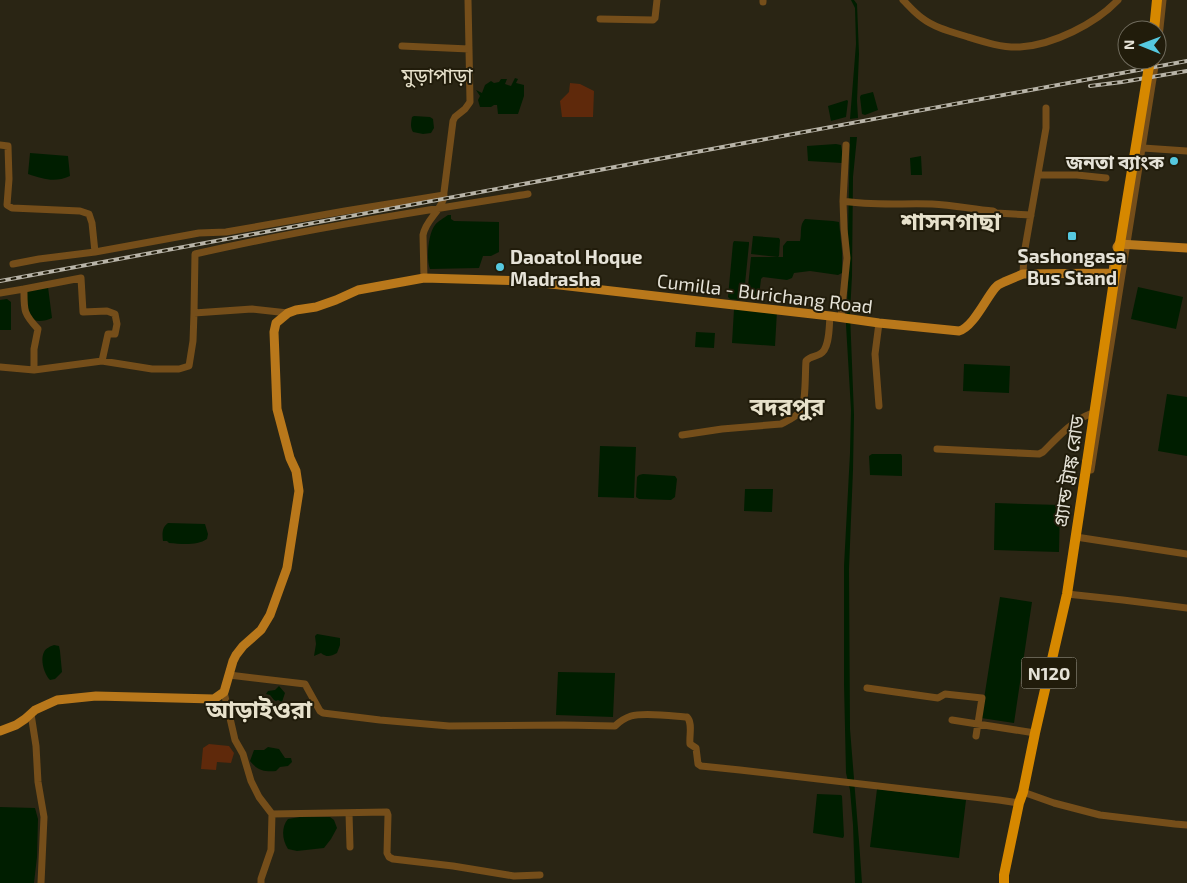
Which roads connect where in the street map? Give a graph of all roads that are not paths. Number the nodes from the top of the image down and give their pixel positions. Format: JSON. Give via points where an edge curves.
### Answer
{"nodes":[{"id":1,"x":468,"y":0,"type":"edge"},
{"id":2,"x":657,"y":0,"type":"edge"},
{"id":3,"x":903,"y":0,"type":"edge"},
{"id":4,"x":1118,"y":0,"type":"edge"},
{"id":5,"x":1155,"y":0,"type":"edge"},
{"id":6,"x":1163,"y":0,"type":"edge"},
{"id":7,"x":600,"y":19,"type":"dead end"},
{"id":8,"x":1153,"y":20,"type":"edge"},
{"id":9,"x":1161,"y":20,"type":"edge"},
{"id":10,"x":402,"y":46,"type":"dead end"},
{"id":11,"x":470,"y":49,"type":"junction"},
{"id":12,"x":1146,"y":70,"type":"edge"},
{"id":13,"x":1147,"y":70,"type":"edge"},
{"id":14,"x":1155,"y":70,"type":"edge"},
{"id":15,"x":1046,"y":108,"type":"dead end"},
{"id":16,"x":0,"y":145,"type":"edge"},
{"id":17,"x":846,"y":145,"type":"dead end"},
{"id":18,"x":1143,"y":148,"type":"junction"},
{"id":19,"x":1187,"y":151,"type":"edge"},
{"id":20,"x":1038,"y":175,"type":"junction"},
{"id":21,"x":0,"y":178,"type":"edge"},
{"id":22,"x":1106,"y":178,"type":"dead end"},
{"id":23,"x":9,"y":179,"type":"junction"},
{"id":24,"x":528,"y":194,"type":"dead end"},
{"id":25,"x":444,"y":196,"type":"junction"},
{"id":26,"x":846,"y":202,"type":"junction"},
{"id":27,"x":440,"y":208,"type":"junction"},
{"id":28,"x":1031,"y":215,"type":"junction"},
{"id":29,"x":1127,"y":244,"type":"junction"},
{"id":30,"x":1187,"y":248,"type":"edge"},
{"id":31,"x":94,"y":252,"type":"junction"},
{"id":32,"x":13,"y":264,"type":"dead end"},
{"id":33,"x":1111,"y":273,"type":"junction"},
{"id":34,"x":1023,"y":274,"type":"junction"},
{"id":35,"x":424,"y":278,"type":"junction"},
{"id":36,"x":24,"y":289,"type":"junction"},
{"id":37,"x":0,"y":293,"type":"edge"},
{"id":38,"x":194,"y":313,"type":"junction"},
{"id":39,"x":288,"y":314,"type":"junction"},
{"id":40,"x":830,"y":316,"type":"junction"},
{"id":41,"x":841,"y":317,"type":"junction"},
{"id":42,"x":879,"y":323,"type":"junction"},
{"id":43,"x":102,"y":361,"type":"junction"},
{"id":44,"x":0,"y":367,"type":"edge"},
{"id":45,"x":34,"y":370,"type":"junction"},
{"id":46,"x":879,"y":406,"type":"dead end"},
{"id":47,"x":1090,"y":414,"type":"junction"},
{"id":48,"x":682,"y":435,"type":"dead end"},
{"id":49,"x":937,"y":449,"type":"dead end"},
{"id":50,"x":1082,"y":499,"type":"junction"},
{"id":51,"x":1076,"y":537,"type":"junction"},
{"id":52,"x":1187,"y":554,"type":"edge"},
{"id":53,"x":1067,"y":594,"type":"junction"},
{"id":54,"x":1187,"y":608,"type":"edge"},
{"id":55,"x":229,"y":675,"type":"junction"},
{"id":56,"x":867,"y":688,"type":"dead end"},
{"id":57,"x":224,"y":692,"type":"junction"},
{"id":58,"x":31,"y":714,"type":"junction"},
{"id":59,"x":952,"y":720,"type":"dead end"},
{"id":60,"x":978,"y":724,"type":"junction"},
{"id":61,"x":0,"y":731,"type":"edge"},
{"id":62,"x":1035,"y":733,"type":"junction"},
{"id":63,"x":976,"y":736,"type":"dead end"},
{"id":64,"x":1023,"y":792,"type":"junction"},
{"id":65,"x":1019,"y":803,"type":"junction"},
{"id":66,"x":348,"y":813,"type":"junction"},
{"id":67,"x":272,"y":814,"type":"junction"},
{"id":68,"x":1187,"y":824,"type":"edge"},
{"id":69,"x":350,"y":847,"type":"dead end"},
{"id":70,"x":540,"y":875,"type":"dead end"},
{"id":71,"x":41,"y":883,"type":"edge"},
{"id":72,"x":261,"y":883,"type":"edge"},
{"id":73,"x":1004,"y":883,"type":"edge"}],
"edges":[{"from":1,"to":11,"type":"street"},
{"from":2,"to":7,"type":"street","via":[[652,20]]},
{"from":3,"to":4,"type":"street","via":[[932,24],[974,39],[1020,47],[1048,42],[1067,34],[1102,14]]},
{"from":5,"to":8,"type":"highway"},
{"from":6,"to":9,"type":"street"},
{"from":10,"to":11,"type":"street"},
{"from":11,"to":25,"type":"street","via":[[470,102],[453,121]]},
{"from":12,"to":33,"type":"street"},
{"from":13,"to":50,"type":"highway","name":"গ্র্যান্ড ট্রাঙ্ক রোড","number":"N120","bridge":true},
{"from":14,"to":18,"type":"street"},
{"from":15,"to":20,"type":"street"},
{"from":16,"to":23,"type":"street","via":[[8,146]]},
{"from":17,"to":26,"type":"street"},
{"from":18,"to":19,"type":"street"},
{"from":18,"to":29,"type":"street"},
{"from":20,"to":22,"type":"street"},
{"from":20,"to":28,"type":"street"},
{"from":21,"to":23,"type":"street"},
{"from":23,"to":31,"type":"street","via":[[7,205],[12,208],[89,214]]},
{"from":24,"to":27,"type":"street"},
{"from":25,"to":27,"type":"street"},
{"from":25,"to":31,"type":"street"},
{"from":26,"to":28,"type":"street","via":[[961,206]]},
{"from":26,"to":41,"type":"street","via":[[847,258]]},
{"from":27,"to":35,"type":"street","via":[[427,223],[423,235]]},
{"from":27,"to":38,"type":"street","via":[[245,242],[195,254]]},
{"from":28,"to":34,"type":"street"},
{"from":29,"to":30,"type":"main road"},
{"from":29,"to":33,"type":"main road","via":[[1118,244]]},
{"from":29,"to":50,"type":"street","via":[[1091,471]]},
{"from":31,"to":32,"type":"street"},
{"from":33,"to":34,"type":"main road","name":"Cumilla - Burichang Road"},
{"from":33,"to":47,"type":"street"},
{"from":34,"to":42,"type":"main road","name":"Cumilla - Burichang Road","via":[[996,286],[973,320],[962,330]]},
{"from":35,"to":39,"type":"main road","name":"Cumilla - Burichang Road","via":[[358,290]]},
{"from":35,"to":40,"type":"main road","name":"Cumilla - Burichang Road","via":[[525,281]]},
{"from":36,"to":37,"type":"street"},
{"from":36,"to":43,"type":"street","via":[[81,278],[84,312],[108,311],[115,314],[115,334],[108,334]]},
{"from":36,"to":45,"type":"street","via":[[24,311],[38,329]]},
{"from":38,"to":39,"type":"street","via":[[252,309]]},
{"from":38,"to":43,"type":"street","via":[[189,366],[152,369]]},
{"from":39,"to":55,"type":"main road","via":[[276,323],[274,332],[276,409],[299,490],[287,568],[270,615],[261,630],[236,655]]},
{"from":40,"to":41,"type":"main road","name":"Cumilla - Burichang Road"},
{"from":40,"to":48,"type":"street","via":[[826,349],[806,362],[801,412],[781,424]]},
{"from":41,"to":42,"type":"main road","name":"Cumilla - Burichang Road"},
{"from":42,"to":46,"type":"street","via":[[876,360]]},
{"from":43,"to":45,"type":"street"},
{"from":44,"to":45,"type":"street"},
{"from":47,"to":49,"type":"street","via":[[1082,417],[1039,454]]},
{"from":47,"to":50,"type":"street"},
{"from":50,"to":51,"type":"highway","name":"গ্র্যান্ড ট্রাঙ্ক রোড","number":"N120"},
{"from":51,"to":52,"type":"street"},
{"from":51,"to":53,"type":"highway","name":"গ্র্যান্ড ট্রাঙ্ক রোড","number":"N120"},
{"from":53,"to":54,"type":"street"},
{"from":53,"to":62,"type":"highway","name":"গ্র্যান্ড ট্রাঙ্ক রোড","number":"N120"},
{"from":55,"to":57,"type":"main road"},
{"from":55,"to":65,"type":"street","via":[[305,684],[323,713],[380,720],[449,726],[615,726],[638,714],[687,717],[690,744],[696,748],[701,766]]},
{"from":56,"to":60,"type":"street","via":[[938,698],[945,694],[982,698]]},
{"from":57,"to":58,"type":"main road","via":[[214,699],[96,696],[57,700]]},
{"from":57,"to":67,"type":"street","via":[[234,740],[243,754],[259,797]]},
{"from":58,"to":61,"type":"main road"},
{"from":58,"to":71,"type":"street","via":[[44,817]]},
{"from":59,"to":60,"type":"street"},
{"from":60,"to":62,"type":"street"},
{"from":60,"to":63,"type":"street"},
{"from":62,"to":64,"type":"highway","name":"গ্র্যান্ড ট্রাঙ্ক রোড","number":"N120"},
{"from":64,"to":65,"type":"highway","name":"গ্র্যান্ড ট্রাঙ্ক রোড","number":"N120"},
{"from":64,"to":68,"type":"street","via":[[1100,815]]},
{"from":65,"to":73,"type":"highway","name":"গ্র্যান্ড ট্রাঙ্ক রোড","number":"N120"},
{"from":66,"to":67,"type":"street"},
{"from":66,"to":69,"type":"street"},
{"from":66,"to":70,"type":"street","via":[[387,812],[387,853],[393,859],[514,876]]},
{"from":67,"to":72,"type":"street","via":[[271,850]]}]}
